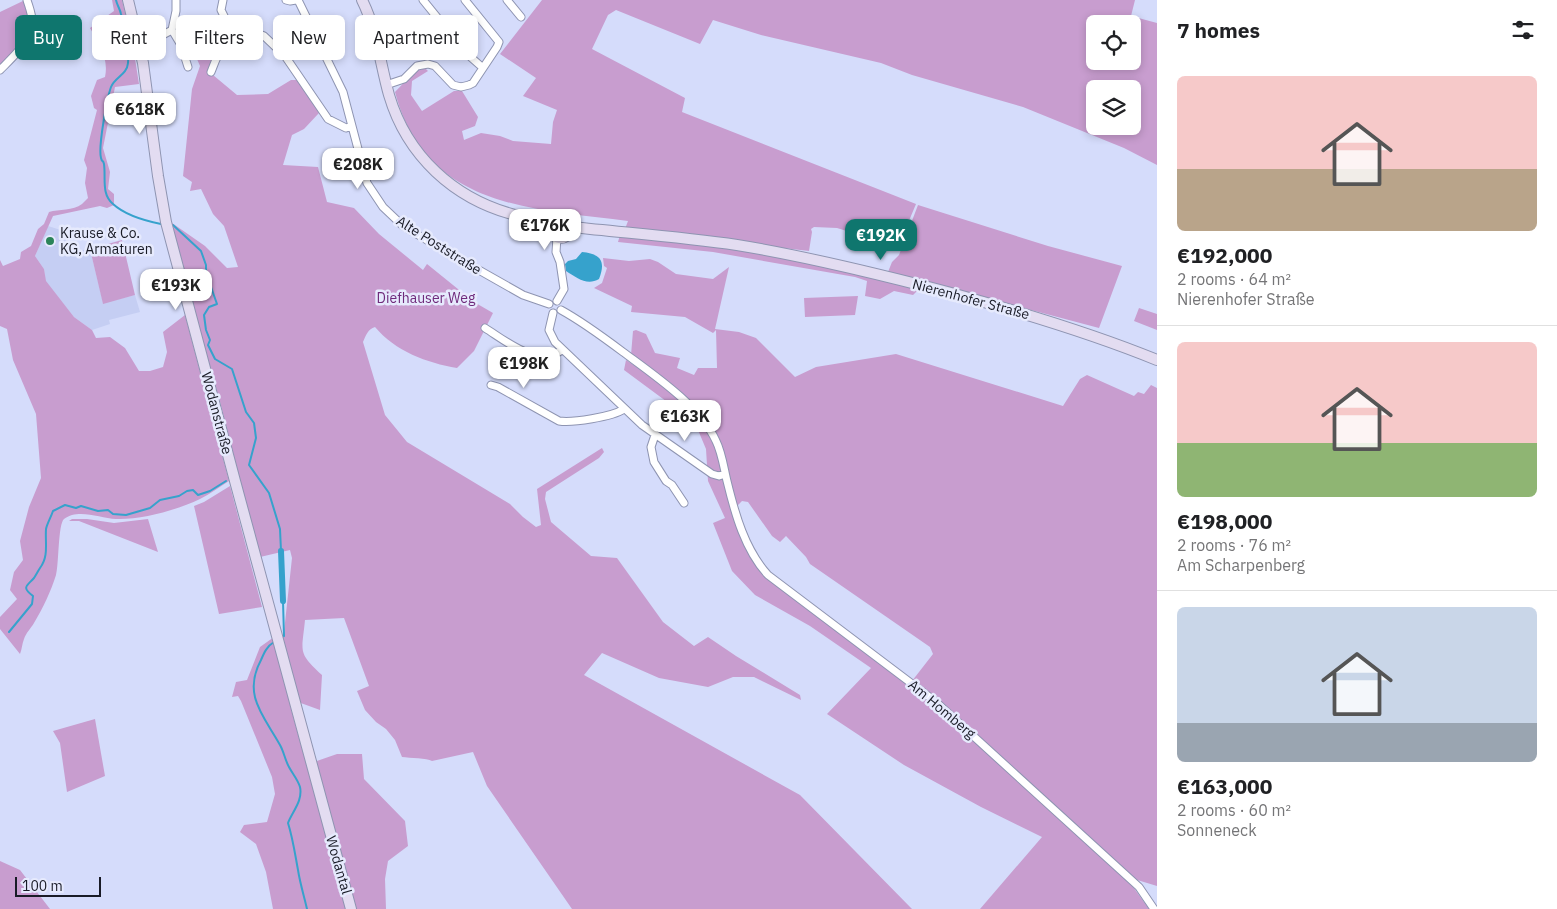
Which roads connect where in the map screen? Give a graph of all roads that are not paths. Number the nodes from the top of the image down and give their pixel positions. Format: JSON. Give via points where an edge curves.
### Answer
{"nodes":[{"id":1,"x":27,"y":0,"type":"edge"},
{"id":2,"x":128,"y":0,"type":"edge"},
{"id":3,"x":176,"y":0,"type":"edge"},
{"id":4,"x":223,"y":0,"type":"edge"},
{"id":5,"x":286,"y":0,"type":"edge"},
{"id":6,"x":297,"y":0,"type":"edge"},
{"id":7,"x":362,"y":0,"type":"edge"},
{"id":8,"x":423,"y":0,"type":"edge"},
{"id":9,"x":465,"y":0,"type":"edge"},
{"id":10,"x":506,"y":0,"type":"edge"},
{"id":11,"x":132,"y":15,"type":"edge"},
{"id":12,"x":224,"y":15,"type":"edge"},
{"id":13,"x":521,"y":17,"type":"dead end"},
{"id":14,"x":172,"y":30,"type":"junction"},
{"id":15,"x":166,"y":33,"type":"edge"},
{"id":16,"x":142,"y":60,"type":"edge"},
{"id":17,"x":188,"y":67,"type":"dead end"},
{"id":18,"x":483,"y":68,"type":"junction"},
{"id":19,"x":0,"y":70,"type":"edge"},
{"id":20,"x":211,"y":72,"type":"dead end"},
{"id":21,"x":386,"y":84,"type":"junction"},
{"id":22,"x":352,"y":126,"type":"junction"},
{"id":23,"x":572,"y":227,"type":"junction"},
{"id":24,"x":556,"y":232,"type":"junction"},
{"id":25,"x":557,"y":301,"type":"junction"},
{"id":26,"x":549,"y":304,"type":"junction"},
{"id":27,"x":561,"y":310,"type":"junction"},
{"id":28,"x":553,"y":313,"type":"junction"},
{"id":29,"x":485,"y":328,"type":"dead end"},
{"id":30,"x":562,"y":350,"type":"junction"},
{"id":31,"x":1157,"y":360,"type":"edge"},
{"id":32,"x":491,"y":385,"type":"dead end"},
{"id":33,"x":624,"y":409,"type":"junction"},
{"id":34,"x":655,"y":435,"type":"junction"},
{"id":35,"x":725,"y":474,"type":"junction"},
{"id":36,"x":684,"y":502,"type":"dead end"},
{"id":37,"x":326,"y":821,"type":"joint"},
{"id":38,"x":351,"y":909,"type":"edge"},
{"id":39,"x":1154,"y":909,"type":"edge"}],
"edges":[{"from":1,"to":19,"type":"street","via":[[32,20],[30,32]]},
{"from":2,"to":11,"type":"main road","name":"Wodanstraße"},
{"from":3,"to":14,"type":"street"},
{"from":4,"to":12,"type":"street"},
{"from":5,"to":6,"type":"street","name":"Alte Poststraße"},
{"from":6,"to":22,"type":"street","name":"Alte Poststraße","via":[[343,92]]},
{"from":7,"to":21,"type":"main road","via":[[375,34]]},
{"from":8,"to":18,"type":"street","via":[[466,53]]},
{"from":9,"to":18,"type":"street","via":[[499,40]]},
{"from":10,"to":13,"type":"street"},
{"from":14,"to":15,"type":"street"},
{"from":14,"to":17,"type":"street"},
{"from":16,"to":37,"type":"main road","name":"Wodanstraße","via":[[167,226]]},
{"from":18,"to":21,"type":"street","via":[[473,83],[466,86],[453,85],[435,66],[428,64],[417,66],[404,79]]},
{"from":20,"to":22,"type":"street","via":[[217,55],[228,43],[259,34],[284,56],[328,119],[346,128]]},
{"from":21,"to":24,"type":"main road","via":[[404,132],[437,174],[476,201],[531,219]]},
{"from":22,"to":26,"type":"street","name":"Alte Poststraße","via":[[367,183],[397,222],[523,296]]},
{"from":23,"to":24,"type":"main road","via":[[570,234]]},
{"from":23,"to":24,"type":"main road","name":"Nierenhofer Straße","via":[[566,218],[559,217]]},
{"from":23,"to":31,"type":"main road","name":"Nierenhofer Straße","via":[[730,244],[856,268],[1038,317]]},
{"from":24,"to":25,"type":"street","via":[[556,252],[564,289]]},
{"from":25,"to":26,"type":"street"},
{"from":25,"to":27,"type":"street"},
{"from":26,"to":28,"type":"street","via":[[548,309]]},
{"from":27,"to":28,"type":"street"},
{"from":27,"to":35,"type":"street","via":[[579,319],[686,402],[717,442]]},
{"from":28,"to":30,"type":"street","via":[[550,334]]},
{"from":29,"to":30,"type":"street","via":[[530,354],[544,356]]},
{"from":30,"to":33,"type":"street"},
{"from":32,"to":33,"type":"street","via":[[559,421],[604,416]]},
{"from":33,"to":34,"type":"street"},
{"from":34,"to":35,"type":"street","via":[[712,474]]},
{"from":34,"to":36,"type":"street","via":[[650,447],[654,462]]},
{"from":35,"to":39,"type":"street","name":"Am Homberg","via":[[745,538],[756,562],[768,575],[936,702],[1139,888]]},
{"from":37,"to":38,"type":"main road","name":"Wodantal"}]}
